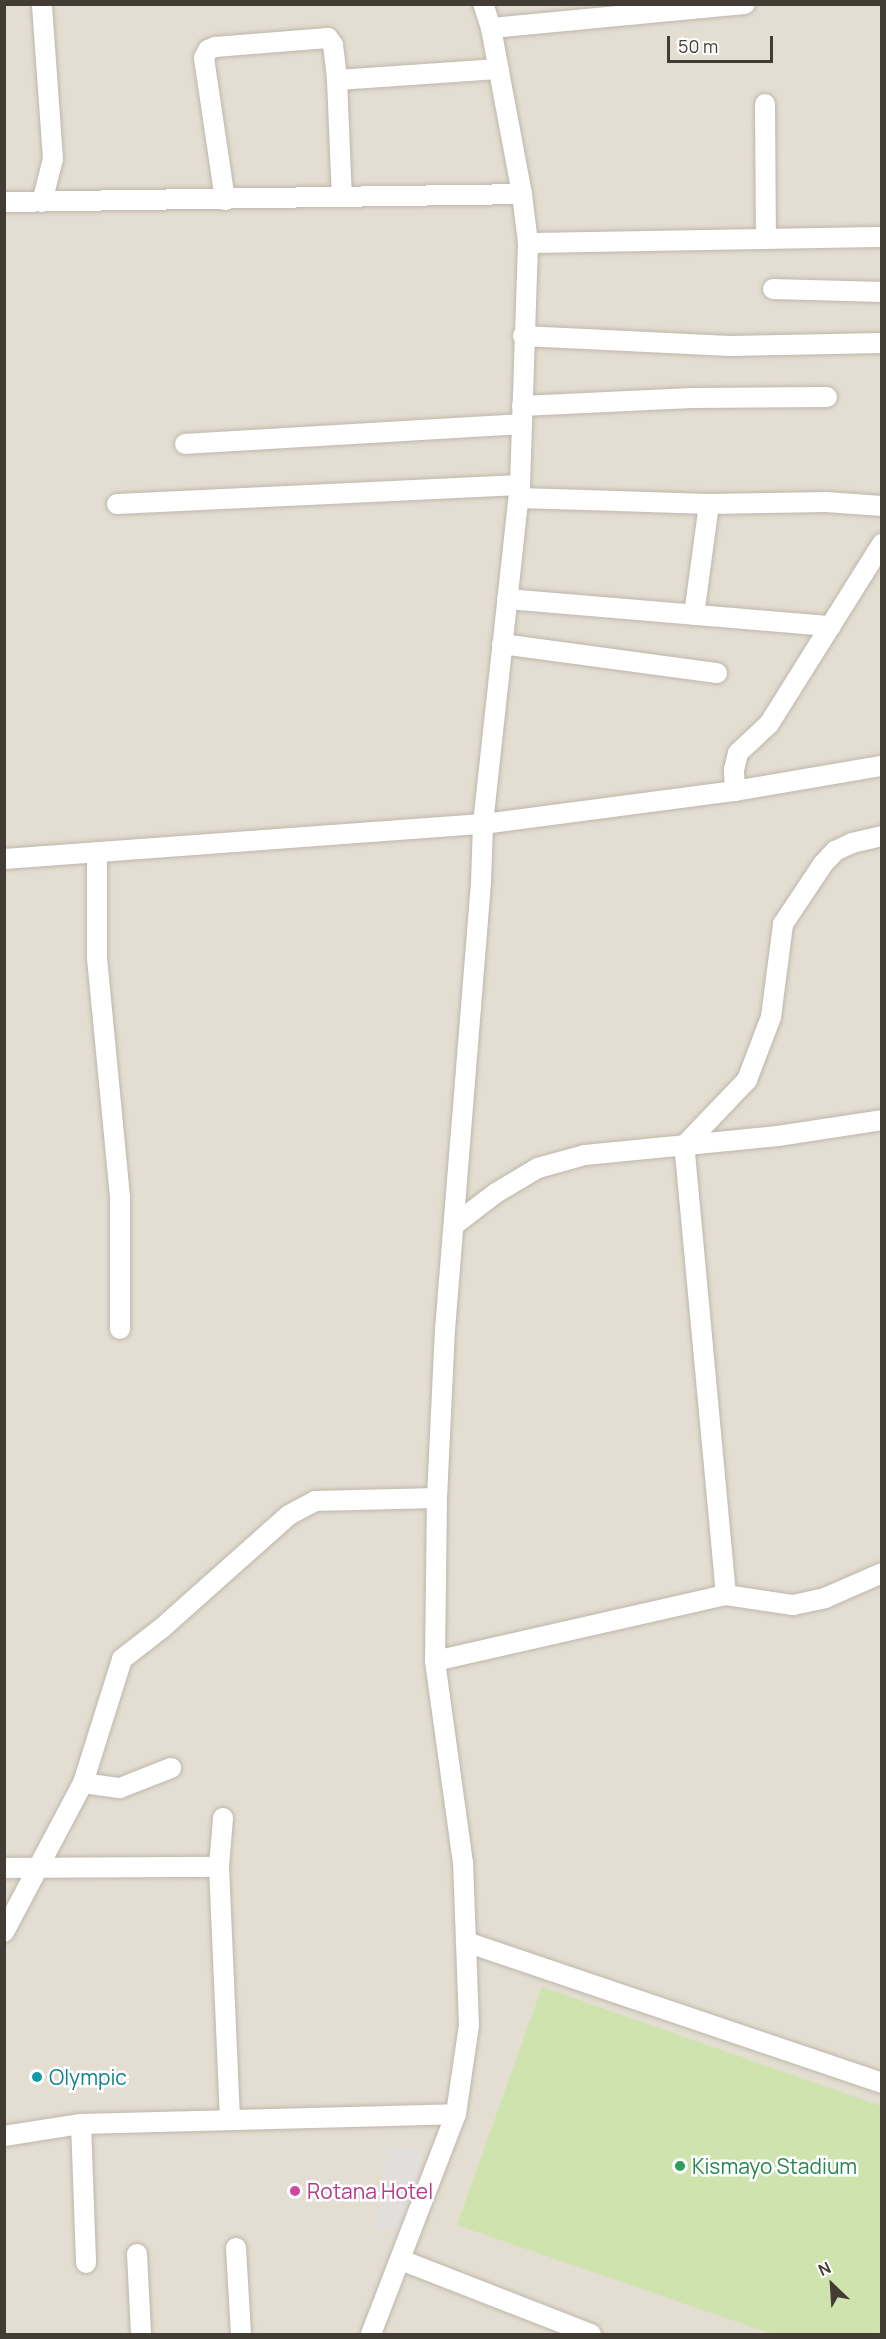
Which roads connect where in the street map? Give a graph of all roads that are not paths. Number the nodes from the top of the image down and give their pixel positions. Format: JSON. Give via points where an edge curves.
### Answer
{"nodes":[{"id":1,"x":42,"y":4,"type":"edge"},
{"id":2,"x":483,"y":4,"type":"edge"},
{"id":3,"x":745,"y":4,"type":"edge"},
{"id":4,"x":491,"y":28,"type":"junction"},
{"id":5,"x":499,"y":69,"type":"junction"},
{"id":6,"x":337,"y":80,"type":"junction"},
{"id":7,"x":765,"y":104,"type":"dead end"},
{"id":8,"x":522,"y":194,"type":"junction"},
{"id":9,"x":342,"y":197,"type":"junction"},
{"id":10,"x":225,"y":200,"type":"junction"},
{"id":11,"x":4,"y":202,"type":"edge"},
{"id":12,"x":42,"y":202,"type":"junction"},
{"id":13,"x":766,"y":237,"type":"junction"},
{"id":14,"x":882,"y":237,"type":"edge"},
{"id":15,"x":528,"y":243,"type":"junction"},
{"id":16,"x":773,"y":289,"type":"dead end"},
{"id":17,"x":882,"y":292,"type":"edge"},
{"id":18,"x":523,"y":336,"type":"junction"},
{"id":19,"x":882,"y":343,"type":"edge"},
{"id":20,"x":827,"y":397,"type":"dead end"},
{"id":21,"x":521,"y":415,"type":"junction"},
{"id":22,"x":185,"y":444,"type":"dead end"},
{"id":23,"x":519,"y":492,"type":"junction"},
{"id":24,"x":117,"y":504,"type":"dead end"},
{"id":25,"x":709,"y":504,"type":"junction"},
{"id":26,"x":882,"y":506,"type":"edge"},
{"id":27,"x":882,"y":544,"type":"edge"},
{"id":28,"x":507,"y":599,"type":"junction"},
{"id":29,"x":694,"y":615,"type":"junction"},
{"id":30,"x":831,"y":626,"type":"junction"},
{"id":31,"x":502,"y":644,"type":"junction"},
{"id":32,"x":717,"y":673,"type":"dead end"},
{"id":33,"x":882,"y":766,"type":"edge"},
{"id":34,"x":735,"y":791,"type":"junction"},
{"id":35,"x":483,"y":824,"type":"junction"},
{"id":36,"x":882,"y":837,"type":"edge"},
{"id":37,"x":97,"y":852,"type":"junction"},
{"id":38,"x":4,"y":859,"type":"edge"},
{"id":39,"x":882,"y":1120,"type":"edge"},
{"id":40,"x":684,"y":1146,"type":"junction"},
{"id":41,"x":454,"y":1225,"type":"junction"},
{"id":42,"x":120,"y":1329,"type":"dead end"},
{"id":43,"x":437,"y":1498,"type":"junction"},
{"id":44,"x":882,"y":1573,"type":"edge"},
{"id":45,"x":726,"y":1595,"type":"junction"},
{"id":46,"x":435,"y":1661,"type":"junction"},
{"id":47,"x":171,"y":1767,"type":"dead end"},
{"id":48,"x":83,"y":1783,"type":"junction"},
{"id":49,"x":223,"y":1818,"type":"dead end"},
{"id":50,"x":219,"y":1867,"type":"junction"},
{"id":51,"x":4,"y":1868,"type":"edge"},
{"id":52,"x":36,"y":1869,"type":"junction"},
{"id":53,"x":4,"y":1932,"type":"edge"},
{"id":54,"x":466,"y":1942,"type":"junction"},
{"id":55,"x":882,"y":2083,"type":"edge"},
{"id":56,"x":456,"y":2114,"type":"junction"},
{"id":57,"x":230,"y":2120,"type":"junction"},
{"id":58,"x":81,"y":2124,"type":"junction"},
{"id":59,"x":4,"y":2136,"type":"edge"},
{"id":60,"x":237,"y":2248,"type":"dead end"},
{"id":61,"x":137,"y":2254,"type":"dead end"},
{"id":62,"x":402,"y":2260,"type":"junction"},
{"id":63,"x":86,"y":2263,"type":"dead end"},
{"id":64,"x":558,"y":2328,"type":"edge"},
{"id":65,"x":141,"y":2334,"type":"edge"},
{"id":66,"x":241,"y":2334,"type":"edge"},
{"id":67,"x":371,"y":2334,"type":"edge"},
{"id":68,"x":591,"y":2334,"type":"edge"}],
"edges":[{"from":1,"to":12,"type":"street","via":[[53,159]]},
{"from":2,"to":4,"type":"street"},
{"from":3,"to":4,"type":"street"},
{"from":4,"to":5,"type":"street"},
{"from":5,"to":6,"type":"street"},
{"from":5,"to":8,"type":"street"},
{"from":6,"to":9,"type":"street"},
{"from":6,"to":10,"type":"street","via":[[333,45],[328,38],[215,47],[208,51],[204,58]]},
{"from":7,"to":13,"type":"street"},
{"from":8,"to":9,"type":"street"},
{"from":8,"to":15,"type":"street"},
{"from":9,"to":10,"type":"street"},
{"from":10,"to":12,"type":"street"},
{"from":11,"to":12,"type":"street"},
{"from":13,"to":14,"type":"street"},
{"from":13,"to":15,"type":"street"},
{"from":15,"to":18,"type":"street"},
{"from":16,"to":17,"type":"street"},
{"from":18,"to":19,"type":"street","via":[[730,346]]},
{"from":18,"to":21,"type":"street"},
{"from":20,"to":21,"type":"street","via":[[692,398]]},
{"from":21,"to":22,"type":"street"},
{"from":21,"to":23,"type":"street"},
{"from":23,"to":24,"type":"street"},
{"from":23,"to":25,"type":"street"},
{"from":23,"to":28,"type":"street"},
{"from":25,"to":26,"type":"street","via":[[826,502]]},
{"from":25,"to":29,"type":"street"},
{"from":27,"to":30,"type":"street"},
{"from":28,"to":29,"type":"street"},
{"from":28,"to":31,"type":"street"},
{"from":29,"to":30,"type":"street"},
{"from":30,"to":34,"type":"street","via":[[769,724],[738,753]]},
{"from":31,"to":32,"type":"street"},
{"from":31,"to":35,"type":"street"},
{"from":33,"to":34,"type":"street"},
{"from":34,"to":35,"type":"street"},
{"from":35,"to":37,"type":"street"},
{"from":35,"to":41,"type":"street"},
{"from":36,"to":40,"type":"street","via":[[835,851],[783,924],[771,1017],[747,1080]]},
{"from":37,"to":38,"type":"street"},
{"from":37,"to":42,"type":"street","via":[[97,958],[120,1198]]},
{"from":39,"to":40,"type":"street"},
{"from":40,"to":41,"type":"street","via":[[585,1155],[538,1168]]},
{"from":40,"to":45,"type":"street"},
{"from":41,"to":43,"type":"street"},
{"from":43,"to":46,"type":"street"},
{"from":43,"to":48,"type":"street","via":[[315,1501],[289,1515],[122,1659]]},
{"from":44,"to":45,"type":"street","via":[[825,1598],[793,1605]]},
{"from":45,"to":46,"type":"street"},
{"from":46,"to":54,"type":"street","via":[[463,1863]]},
{"from":47,"to":48,"type":"street","via":[[120,1788]]},
{"from":48,"to":52,"type":"street"},
{"from":49,"to":50,"type":"street"},
{"from":50,"to":52,"type":"street"},
{"from":50,"to":57,"type":"street"},
{"from":51,"to":52,"type":"street"},
{"from":52,"to":53,"type":"street"},
{"from":54,"to":55,"type":"street"},
{"from":54,"to":56,"type":"street","via":[[469,2025]]},
{"from":56,"to":57,"type":"street"},
{"from":56,"to":62,"type":"street"},
{"from":57,"to":58,"type":"street"},
{"from":58,"to":59,"type":"street"},
{"from":58,"to":63,"type":"street"},
{"from":60,"to":66,"type":"street"},
{"from":61,"to":65,"type":"street"},
{"from":62,"to":64,"type":"street"},
{"from":62,"to":67,"type":"street"},
{"from":64,"to":68,"type":"street"}]}
